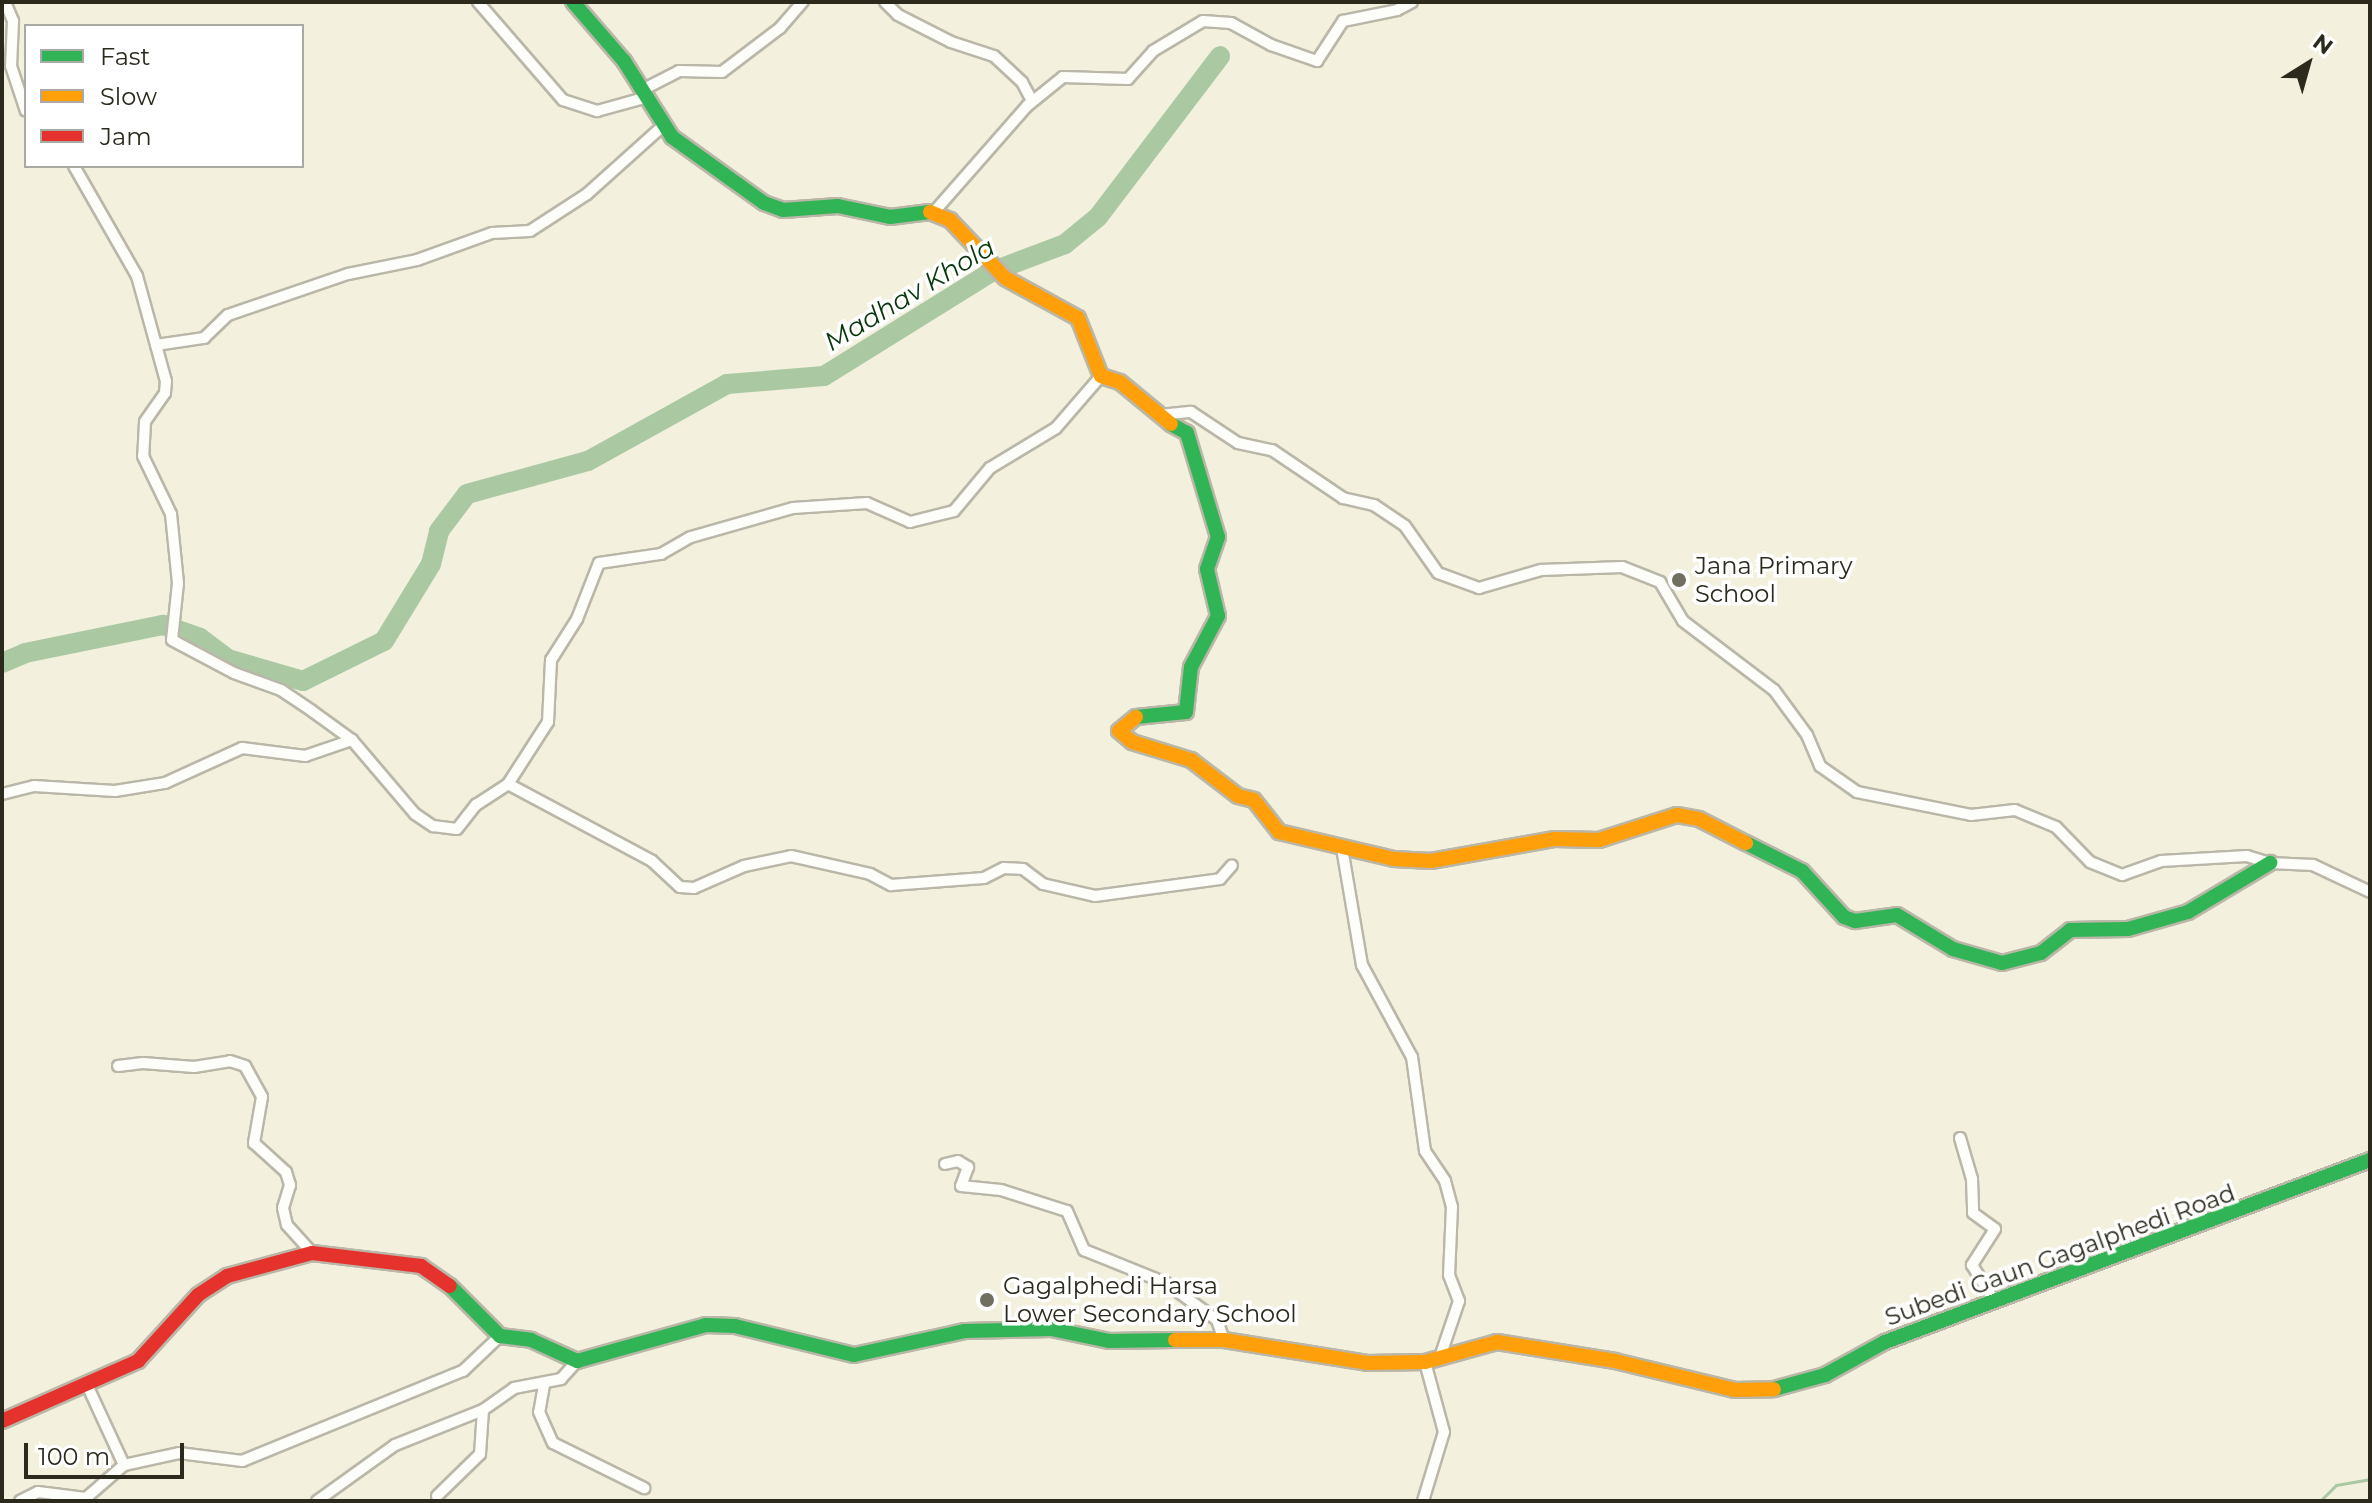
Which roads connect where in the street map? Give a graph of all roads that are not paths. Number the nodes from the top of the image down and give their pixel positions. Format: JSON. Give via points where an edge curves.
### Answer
{"nodes":[{"id":1,"x":5,"y":2,"type":"edge"},
{"id":2,"x":478,"y":2,"type":"edge"},
{"id":3,"x":573,"y":2,"type":"edge"},
{"id":4,"x":803,"y":2,"type":"edge"},
{"id":5,"x":885,"y":2,"type":"edge"},
{"id":6,"x":1412,"y":2,"type":"edge"},
{"id":7,"x":646,"y":93,"type":"junction"},
{"id":8,"x":1032,"y":101,"type":"junction"},
{"id":9,"x":24,"y":105,"type":"edge"},
{"id":10,"x":664,"y":125,"type":"junction"},
{"id":11,"x":75,"y":168,"type":"edge"},
{"id":12,"x":934,"y":212,"type":"junction"},
{"id":13,"x":156,"y":345,"type":"junction"},
{"id":14,"x":1101,"y":376,"type":"junction"},
{"id":15,"x":1160,"y":415,"type":"junction"},
{"id":16,"x":352,"y":740,"type":"junction"},
{"id":17,"x":508,"y":784,"type":"junction"},
{"id":18,"x":2,"y":794,"type":"edge"},
{"id":19,"x":1342,"y":848,"type":"junction"},
{"id":20,"x":2270,"y":863,"type":"junction"},
{"id":21,"x":1232,"y":865,"type":"dead end"},
{"id":22,"x":2370,"y":892,"type":"edge"},
{"id":23,"x":118,"y":1066,"type":"dead end"},
{"id":24,"x":1960,"y":1138,"type":"dead end"},
{"id":25,"x":2370,"y":1160,"type":"edge"},
{"id":26,"x":945,"y":1164,"type":"dead end"},
{"id":27,"x":312,"y":1253,"type":"junction"},
{"id":28,"x":1995,"y":1302,"type":"junction"},
{"id":29,"x":500,"y":1336,"type":"junction"},
{"id":30,"x":1224,"y":1340,"type":"junction"},
{"id":31,"x":1440,"y":1357,"type":"junction"},
{"id":32,"x":577,"y":1361,"type":"junction"},
{"id":33,"x":1425,"y":1362,"type":"junction"},
{"id":34,"x":544,"y":1385,"type":"junction"},
{"id":35,"x":88,"y":1387,"type":"junction"},
{"id":36,"x":483,"y":1410,"type":"junction"},
{"id":37,"x":2,"y":1421,"type":"edge"},
{"id":38,"x":124,"y":1465,"type":"junction"},
{"id":39,"x":644,"y":1488,"type":"dead end"},
{"id":40,"x":437,"y":1496,"type":"dead end"},
{"id":41,"x":20,"y":1501,"type":"edge"},
{"id":42,"x":317,"y":1501,"type":"edge"},
{"id":43,"x":1423,"y":1501,"type":"edge"}],
"edges":[{"from":1,"to":9,"type":"street","via":[[13,21],[11,66]]},
{"from":2,"to":7,"type":"street","via":[[563,100],[597,111]]},
{"from":3,"to":7,"type":"street"},
{"from":4,"to":7,"type":"street","via":[[780,28],[722,72],[679,71]]},
{"from":5,"to":8,"type":"street","via":[[898,15],[951,42],[994,56],[1022,82]]},
{"from":6,"to":8,"type":"street","via":[[1343,21],[1317,61],[1231,23],[1203,21],[1153,51],[1128,79],[1063,77]]},
{"from":7,"to":10,"type":"street"},
{"from":8,"to":12,"type":"street"},
{"from":10,"to":12,"type":"street","via":[[697,159],[772,207],[838,206],[890,217]]},
{"from":10,"to":13,"type":"street","via":[[587,194],[530,231],[492,233],[417,260],[348,274],[228,315],[204,338]]},
{"from":11,"to":13,"type":"street","via":[[137,276]]},
{"from":12,"to":14,"type":"street","via":[[950,220],[1005,278],[1078,318]]},
{"from":13,"to":16,"type":"street","via":[[165,393],[145,422],[143,456],[171,514],[178,583],[172,640],[234,673],[281,690]]},
{"from":14,"to":15,"type":"street","via":[[1120,382]]},
{"from":14,"to":17,"type":"street","via":[[1056,428],[990,468],[954,511],[910,522],[867,503],[793,508],[691,537],[661,554],[599,563],[577,619],[551,660],[548,722]]},
{"from":15,"to":19,"type":"street","via":[[1187,433],[1197,456],[1218,537],[1207,569],[1218,616],[1191,667],[1186,712],[1130,718],[1119,731],[1132,742],[1191,760],[1238,796],[1254,800],[1279,832],[1325,839]]},
{"from":15,"to":20,"type":"street","via":[[1191,412],[1238,443],[1272,450],[1343,498],[1374,505],[1405,526],[1438,573],[1479,588],[1541,570],[1622,567],[1660,582],[1683,621],[1774,690],[1807,735],[1820,766],[1857,792],[1971,815],[2015,810],[2056,827],[2090,862],[2122,875],[2183,858],[2247,856]]},
{"from":16,"to":17,"type":"street","via":[[415,814],[448,830],[457,829],[476,805]]},
{"from":16,"to":18,"type":"street","via":[[305,756],[242,748],[165,783],[115,791],[34,786]]},
{"from":17,"to":21,"type":"street","via":[[652,861],[680,887],[694,888],[744,866],[791,856],[870,874],[891,885],[984,878],[1004,868],[1023,869],[1043,884],[1095,896],[1220,879]]},
{"from":19,"to":20,"type":"street","via":[[1431,861],[1555,839],[1599,840],[1677,815],[1699,819],[1802,871],[1844,917],[1855,921],[1897,915],[1953,949],[2002,963],[2041,953],[2070,930],[2128,929],[2188,912]]},
{"from":19,"to":31,"type":"street","via":[[1362,965],[1412,1057],[1419,1077],[1425,1151],[1445,1181],[1452,1207],[1449,1275],[1459,1301]]},
{"from":20,"to":22,"type":"street","via":[[2313,865]]},
{"from":23,"to":27,"type":"street","via":[[194,1067],[230,1061],[245,1066],[262,1097],[254,1143],[286,1172],[287,1225]]},
{"from":24,"to":28,"type":"street","via":[[1972,1179],[1973,1213],[1995,1229],[1972,1265]]},
{"from":25,"to":28,"type":"street","name":"Subedi Gaun Gagalphedi Road"},
{"from":26,"to":30,"type":"street","via":[[958,1161],[968,1167],[961,1186],[1001,1190],[1067,1211],[1084,1250],[1166,1283],[1217,1320]]},
{"from":27,"to":29,"type":"street","via":[[421,1266],[441,1277]]},
{"from":27,"to":35,"type":"street","via":[[227,1276],[198,1295],[138,1361]]},
{"from":28,"to":31,"type":"street","name":"Subedi Gaun Gagalphedi Road","via":[[1885,1342],[1835,1371],[1776,1389],[1735,1390],[1615,1361],[1497,1342]]},
{"from":29,"to":32,"type":"street","via":[[531,1340]]},
{"from":29,"to":38,"type":"street","via":[[463,1371],[242,1461],[179,1453]]},
{"from":30,"to":32,"type":"street","name":"Subedi Gaun Gagalphedi Road","via":[[1109,1341],[1051,1329],[965,1331],[854,1355],[735,1326],[706,1325]]},
{"from":30,"to":33,"type":"street","name":"Subedi Gaun Gagalphedi Road","via":[[1367,1363]]},
{"from":31,"to":33,"type":"street","name":"Subedi Gaun Gagalphedi Road"},
{"from":32,"to":34,"type":"street","via":[[561,1379]]},
{"from":33,"to":43,"type":"street","via":[[1444,1432]]},
{"from":34,"to":36,"type":"street","via":[[514,1388]]},
{"from":34,"to":39,"type":"street","via":[[539,1412],[553,1443]]},
{"from":35,"to":37,"type":"street"},
{"from":35,"to":38,"type":"street"},
{"from":36,"to":40,"type":"street","via":[[480,1454]]},
{"from":36,"to":42,"type":"street","via":[[395,1445]]},
{"from":38,"to":41,"type":"street","via":[[86,1498],[38,1492]]}]}
